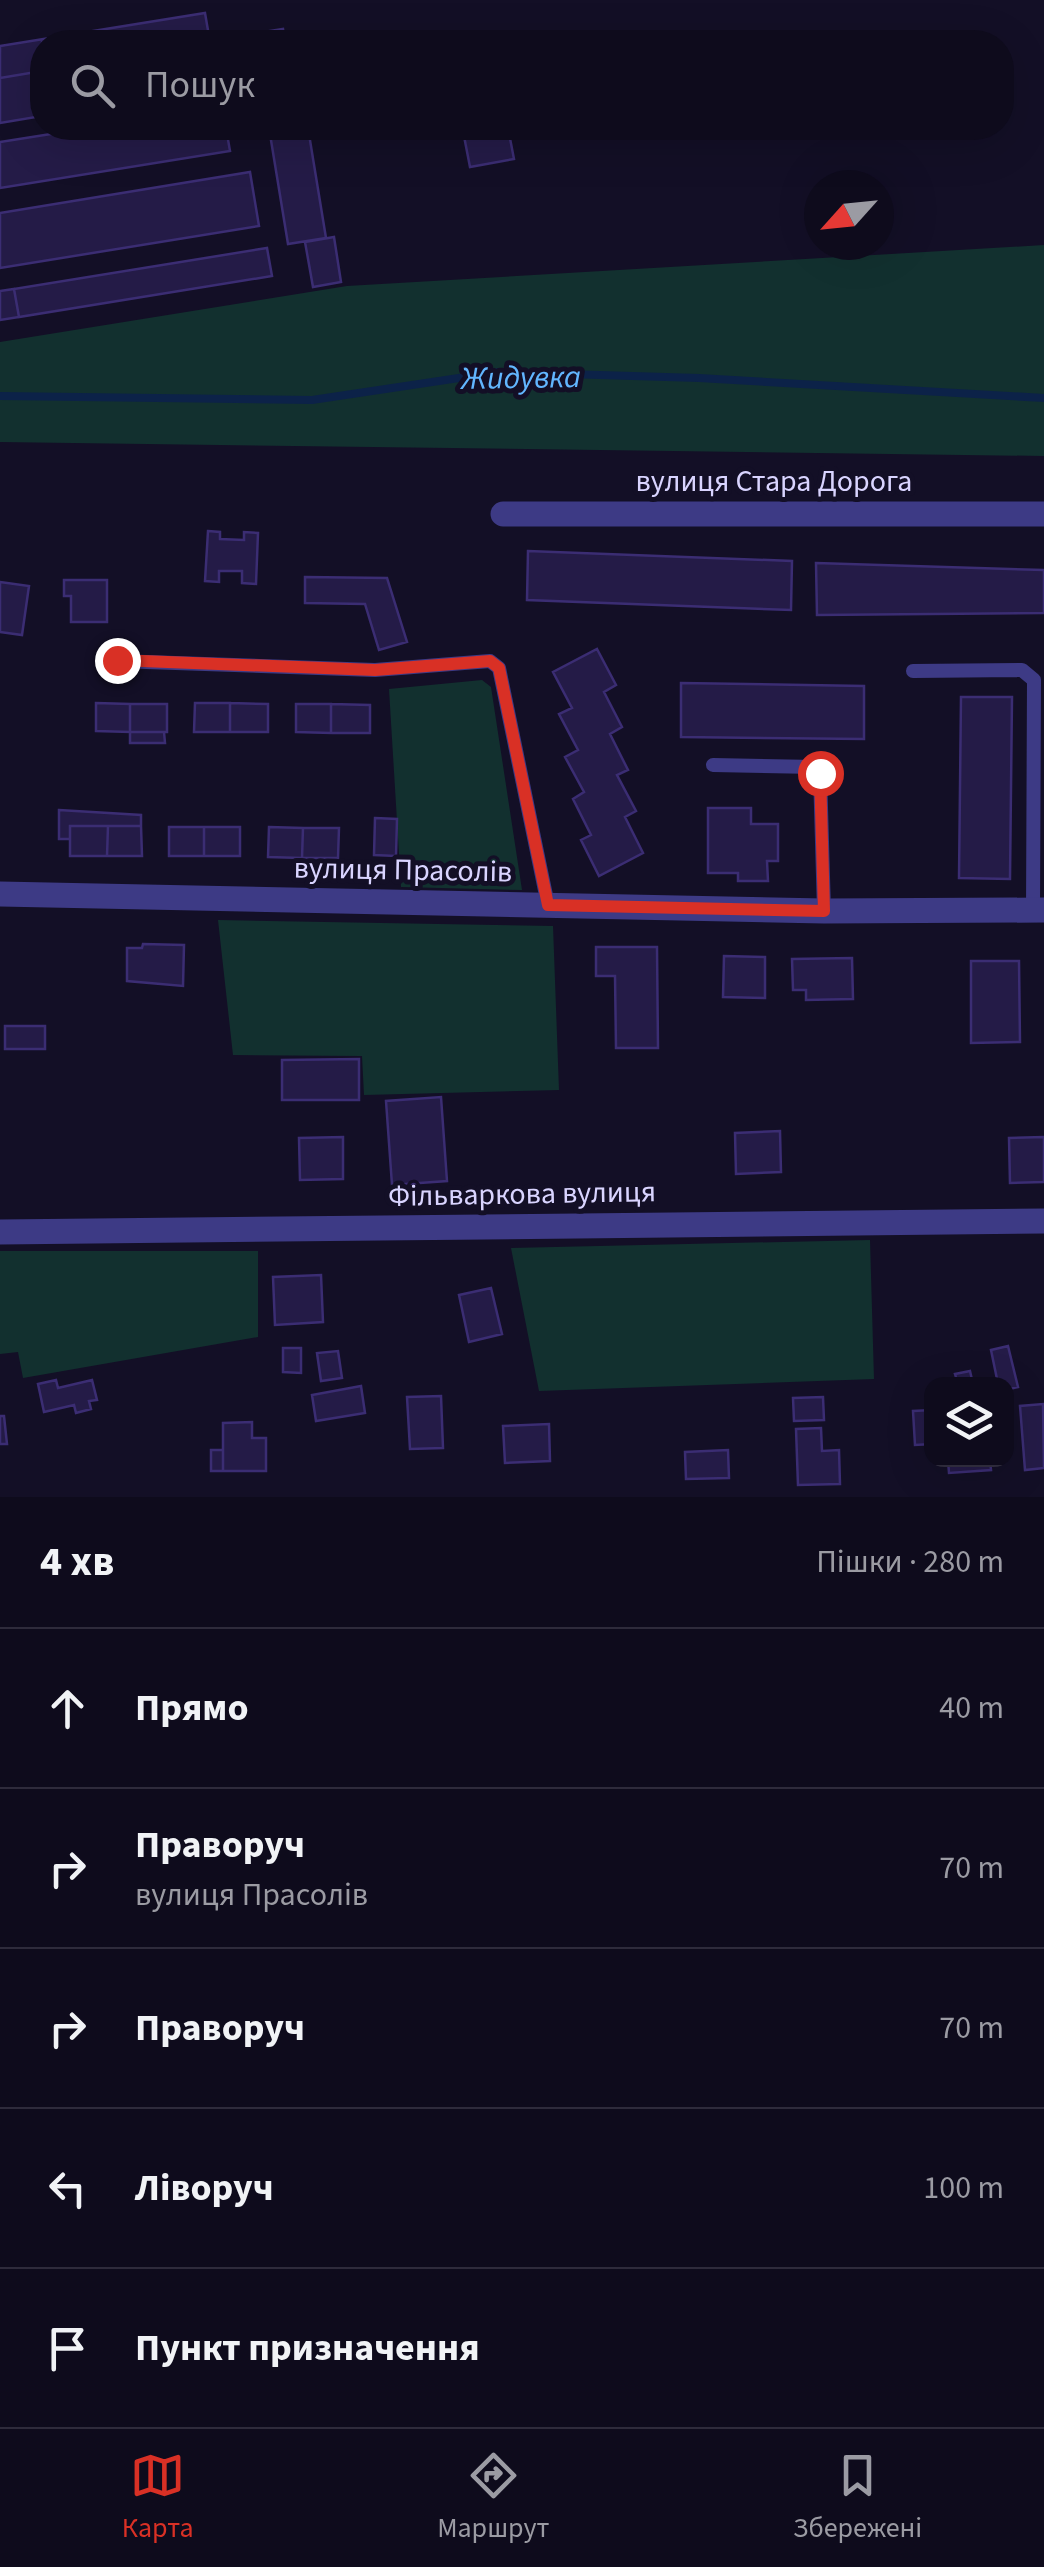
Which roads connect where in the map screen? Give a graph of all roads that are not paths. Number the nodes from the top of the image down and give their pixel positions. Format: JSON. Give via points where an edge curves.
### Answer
{"nodes":[{"id":1,"x":503,"y":514,"type":"dead end"},
{"id":2,"x":1044,"y":514,"type":"edge"},
{"id":3,"x":117,"y":660,"type":"dead end"},
{"id":4,"x":913,"y":671,"type":"dead end"},
{"id":5,"x":713,"y":765,"type":"dead end"},
{"id":6,"x":0,"y":894,"type":"edge"},
{"id":7,"x":548,"y":905,"type":"junction"},
{"id":8,"x":1038,"y":910,"type":"edge"},
{"id":9,"x":824,"y":911,"type":"junction"},
{"id":10,"x":1044,"y":1222,"type":"edge"},
{"id":11,"x":0,"y":1232,"type":"edge"}],
"edges":[{"from":1,"to":2,"type":"street","name":"вулиця Стара Дорога"},
{"from":3,"to":7,"type":"lane","via":[[375,670],[490,661],[499,668]]},
{"from":4,"to":8,"type":"lane","via":[[1022,670],[1034,680]]},
{"from":5,"to":9,"type":"lane","via":[[816,766]]},
{"from":6,"to":7,"type":"street","name":"вулиця Прасолів"},
{"from":7,"to":9,"type":"street","name":"вулиця Прасолів"},
{"from":8,"to":9,"type":"street","name":"вулиця Прасолів"},
{"from":10,"to":11,"type":"street","name":"Фільваркова вулиця"}]}
